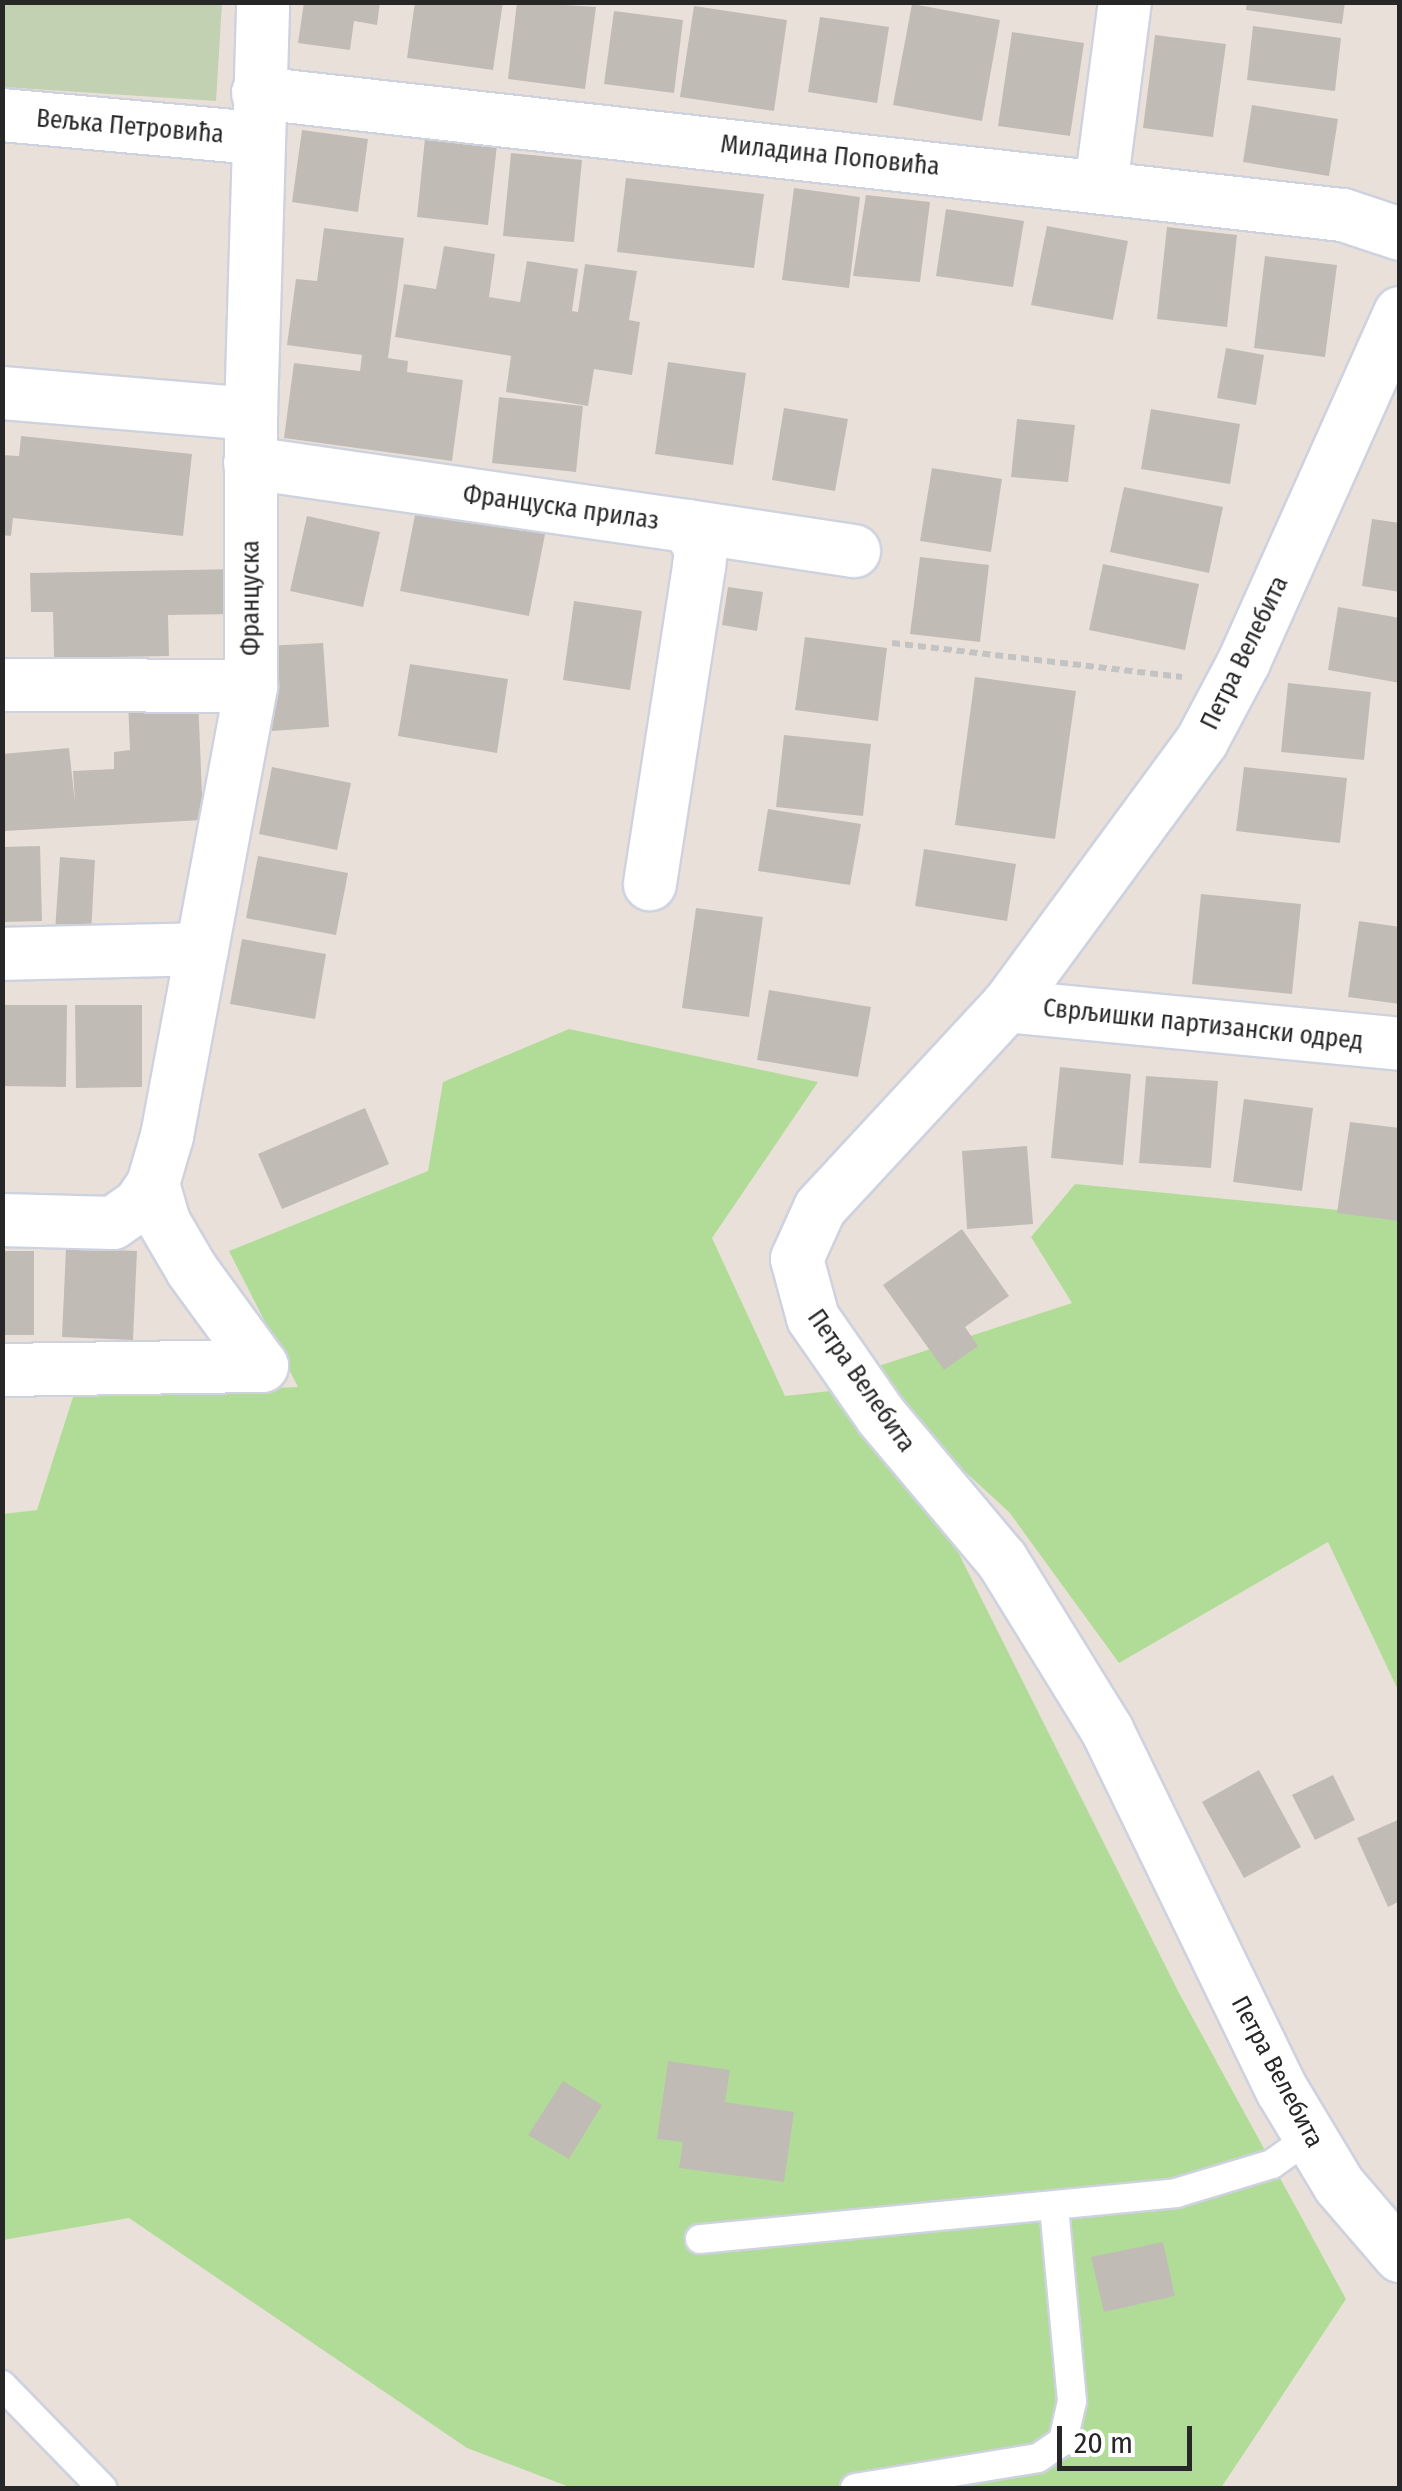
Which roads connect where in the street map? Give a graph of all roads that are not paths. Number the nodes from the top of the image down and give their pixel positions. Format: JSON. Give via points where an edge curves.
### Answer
{"nodes":[{"id":1,"x":264,"y":2,"type":"edge"},
{"id":2,"x":1126,"y":2,"type":"edge"},
{"id":3,"x":2,"y":115,"type":"edge"},
{"id":4,"x":258,"y":116,"type":"junction"},
{"id":5,"x":1100,"y":186,"type":"junction"},
{"id":6,"x":1400,"y":234,"type":"edge"},
{"id":7,"x":1400,"y":314,"type":"edge"},
{"id":8,"x":2,"y":393,"type":"edge"},
{"id":9,"x":250,"y":438,"type":"junction"},
{"id":10,"x":688,"y":526,"type":"junction"},
{"id":11,"x":854,"y":551,"type":"dead end"},
{"id":12,"x":2,"y":685,"type":"edge"},
{"id":13,"x":251,"y":686,"type":"junction"},
{"id":14,"x":650,"y":884,"type":"dead end"},
{"id":15,"x":202,"y":949,"type":"junction"},
{"id":16,"x":2,"y":954,"type":"edge"},
{"id":17,"x":1007,"y":1006,"type":"junction"},
{"id":18,"x":1400,"y":1044,"type":"edge"},
{"id":19,"x":153,"y":1184,"type":"junction"},
{"id":20,"x":2,"y":1220,"type":"edge"},
{"id":21,"x":2,"y":1370,"type":"edge"},
{"id":22,"x":1310,"y":2137,"type":"junction"},
{"id":23,"x":1054,"y":2208,"type":"junction"},
{"id":24,"x":700,"y":2239,"type":"dead end"},
{"id":25,"x":1400,"y":2256,"type":"edge"},
{"id":26,"x":2,"y":2385,"type":"edge"},
{"id":27,"x":102,"y":2488,"type":"edge"},
{"id":28,"x":855,"y":2488,"type":"edge"}],
"edges":[{"from":1,"to":4,"type":"street","name":"Француска"},
{"from":2,"to":5,"type":"street"},
{"from":3,"to":4,"type":"street","name":"Вељка Петровића"},
{"from":4,"to":5,"type":"street","name":"Миладина Поповића"},
{"from":4,"to":9,"type":"street","name":"Француска"},
{"from":5,"to":6,"type":"street","name":"Миладина Поповића","via":[[1344,215]]},
{"from":7,"to":17,"type":"street","name":"Петра Велебита","via":[[1233,683],[1142,828]]},
{"from":8,"to":9,"type":"street","name":"Француска прилаз"},
{"from":9,"to":10,"type":"street","name":"Француска прилаз"},
{"from":9,"to":13,"type":"street","name":"Француска"},
{"from":10,"to":11,"type":"street"},
{"from":10,"to":14,"type":"street","name":"Француска прилаз","via":[[701,549]]},
{"from":12,"to":13,"type":"street"},
{"from":13,"to":15,"type":"street","name":"Француска"},
{"from":15,"to":16,"type":"street"},
{"from":15,"to":19,"type":"street","name":"Француска"},
{"from":17,"to":18,"type":"street","name":"Сврљишки партизански одред"},
{"from":17,"to":22,"type":"street","name":"Петра Велебита","via":[[820,1208],[798,1246],[801,1290],[881,1416],[1002,1560],[1107,1730]]},
{"from":19,"to":20,"type":"street","via":[[113,1224]]},
{"from":19,"to":21,"type":"street","via":[[164,1222],[192,1270],[262,1366]]},
{"from":22,"to":23,"type":"lane","via":[[1272,2164],[1176,2193]]},
{"from":22,"to":25,"type":"street","name":"Петра Велебита","via":[[1382,2243]]},
{"from":23,"to":24,"type":"lane"},
{"from":23,"to":28,"type":"lane","via":[[1072,2401],[1062,2441],[1038,2458]]},
{"from":26,"to":27,"type":"lane"}]}
